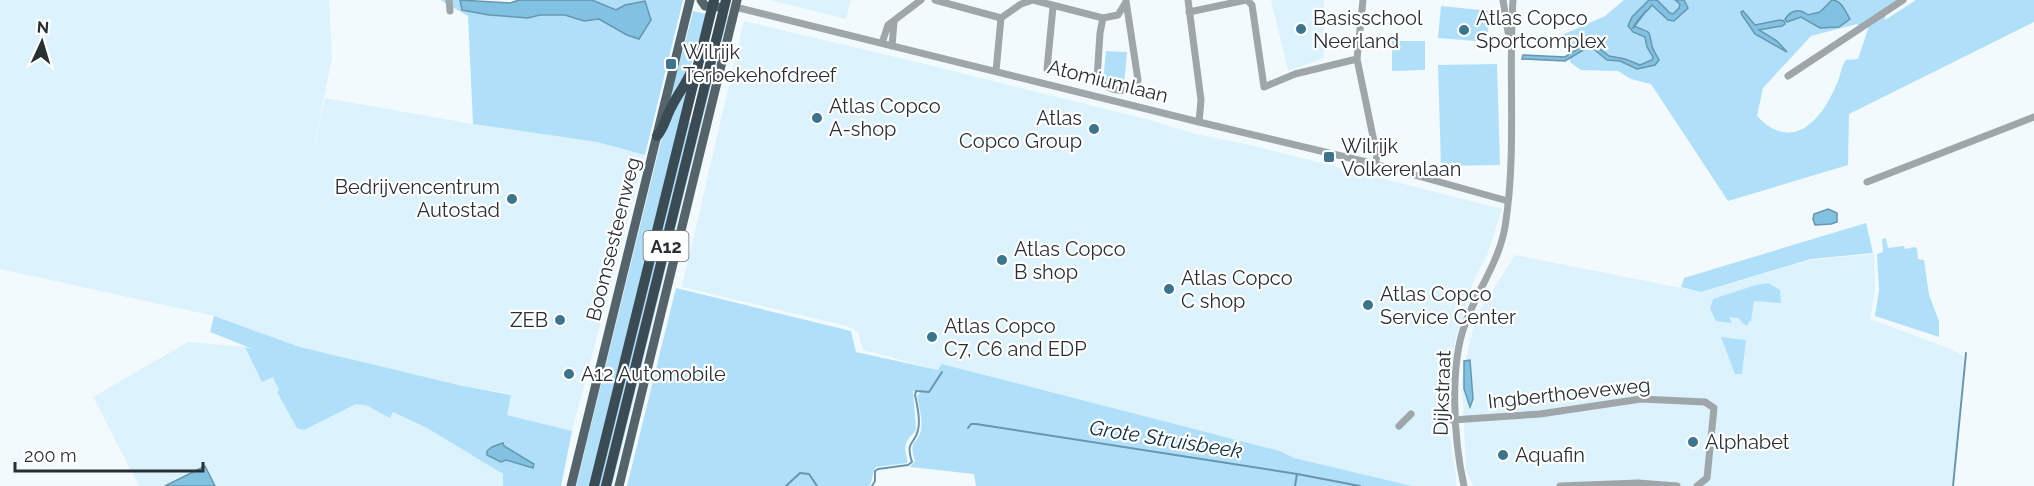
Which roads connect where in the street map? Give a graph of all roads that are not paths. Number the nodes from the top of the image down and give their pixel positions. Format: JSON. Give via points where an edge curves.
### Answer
{"nodes":[{"id":1,"x":449,"y":0,"type":"edge"},
{"id":2,"x":690,"y":0,"type":"edge"},
{"id":3,"x":701,"y":0,"type":"edge"},
{"id":4,"x":921,"y":0,"type":"edge"},
{"id":5,"x":935,"y":0,"type":"edge"},
{"id":6,"x":1188,"y":0,"type":"edge"},
{"id":7,"x":1247,"y":0,"type":"edge"},
{"id":8,"x":1363,"y":0,"type":"edge"},
{"id":9,"x":1503,"y":0,"type":"edge"},
{"id":10,"x":1513,"y":0,"type":"edge"},
{"id":11,"x":1903,"y":0,"type":"edge"},
{"id":12,"x":1126,"y":1,"type":"edge"},
{"id":13,"x":730,"y":3,"type":"edge"},
{"id":14,"x":713,"y":4,"type":"edge"},
{"id":15,"x":1053,"y":7,"type":"junction"},
{"id":16,"x":450,"y":11,"type":"dead end"},
{"id":17,"x":1189,"y":12,"type":"junction"},
{"id":18,"x":1001,"y":18,"type":"junction"},
{"id":19,"x":1103,"y":18,"type":"junction"},
{"id":20,"x":894,"y":22,"type":"junction"},
{"id":21,"x":882,"y":43,"type":"junction"},
{"id":22,"x":892,"y":46,"type":"junction"},
{"id":23,"x":1510,"y":46,"type":"junction"},
{"id":24,"x":1357,"y":58,"type":"junction"},
{"id":25,"x":699,"y":60,"type":"junction"},
{"id":26,"x":1047,"y":69,"type":"dead end"},
{"id":27,"x":996,"y":71,"type":"junction"},
{"id":28,"x":1788,"y":76,"type":"dead end"},
{"id":29,"x":2034,"y":117,"type":"edge"},
{"id":30,"x":1199,"y":122,"type":"junction"},
{"id":31,"x":657,"y":135,"type":"junction"},
{"id":32,"x":1375,"y":164,"type":"junction"},
{"id":33,"x":1867,"y":183,"type":"dead end"},
{"id":34,"x":1508,"y":201,"type":"junction"},
{"id":35,"x":1411,"y":414,"type":"dead end"},
{"id":36,"x":1453,"y":420,"type":"junction"},
{"id":37,"x":1399,"y":426,"type":"dead end"},
{"id":38,"x":571,"y":486,"type":"edge"},
{"id":39,"x":594,"y":486,"type":"edge"},
{"id":40,"x":606,"y":486,"type":"edge"},
{"id":41,"x":619,"y":486,"type":"edge"},
{"id":42,"x":1464,"y":486,"type":"edge"},
{"id":43,"x":1560,"y":486,"type":"edge"},
{"id":44,"x":1677,"y":486,"type":"edge"},
{"id":45,"x":1697,"y":486,"type":"edge"}],
"edges":[{"from":1,"to":16,"type":"street"},
{"from":2,"to":31,"type":"main road","name":"Boomsesteenweg"},
{"from":3,"to":14,"type":"main road","via":[[705,6]]},
{"from":4,"to":20,"type":"street"},
{"from":5,"to":18,"type":"street"},
{"from":6,"to":17,"type":"street"},
{"from":7,"to":17,"type":"street"},
{"from":7,"to":24,"type":"street","via":[[1251,5],[1263,87]]},
{"from":8,"to":24,"type":"street"},
{"from":9,"to":23,"type":"street"},
{"from":10,"to":23,"type":"street"},
{"from":11,"to":28,"type":"street"},
{"from":12,"to":19,"type":"street","via":[[1118,15]]},
{"from":12,"to":19,"type":"street","via":[[1138,80],[1134,89],[1126,92],[1105,87],[1098,81]]},
{"from":13,"to":14,"type":"main road","name":"Atomiumlaan"},
{"from":13,"to":21,"type":"street","name":"Atomiumlaan"},
{"from":13,"to":40,"type":"highway","number":"A12"},
{"from":13,"to":41,"type":"main road"},
{"from":14,"to":25,"type":"highway","number":"A12"},
{"from":15,"to":18,"type":"street","via":[[1033,0]]},
{"from":15,"to":19,"type":"street"},
{"from":15,"to":26,"type":"street"},
{"from":17,"to":30,"type":"street","via":[[1201,100]]},
{"from":18,"to":27,"type":"street"},
{"from":20,"to":21,"type":"street","via":[[888,25]]},
{"from":20,"to":22,"type":"street"},
{"from":21,"to":22,"type":"street","name":"Atomiumlaan"},
{"from":22,"to":27,"type":"street","name":"Atomiumlaan"},
{"from":23,"to":34,"type":"street","name":"Dijkstraat"},
{"from":24,"to":32,"type":"street","via":[[1377,156]]},
{"from":25,"to":31,"type":"highway"},
{"from":25,"to":39,"type":"highway","number":"A12"},
{"from":27,"to":30,"type":"street","name":"Atomiumlaan"},
{"from":29,"to":33,"type":"street"},
{"from":30,"to":32,"type":"street","name":"Atomiumlaan"},
{"from":31,"to":38,"type":"main road","name":"Boomsesteenweg"},
{"from":32,"to":34,"type":"street","name":"Atomiumlaan"},
{"from":34,"to":36,"type":"street","name":"Dijkstraat","via":[[1496,258],[1460,339]]},
{"from":35,"to":37,"type":"street"},
{"from":36,"to":42,"type":"street","name":"Dijkstraat"},
{"from":36,"to":45,"type":"street","name":"Ingberthoeveweg","via":[[1540,414],[1641,399],[1705,402],[1714,408],[1707,478]]},
{"from":43,"to":44,"type":"street"}]}
